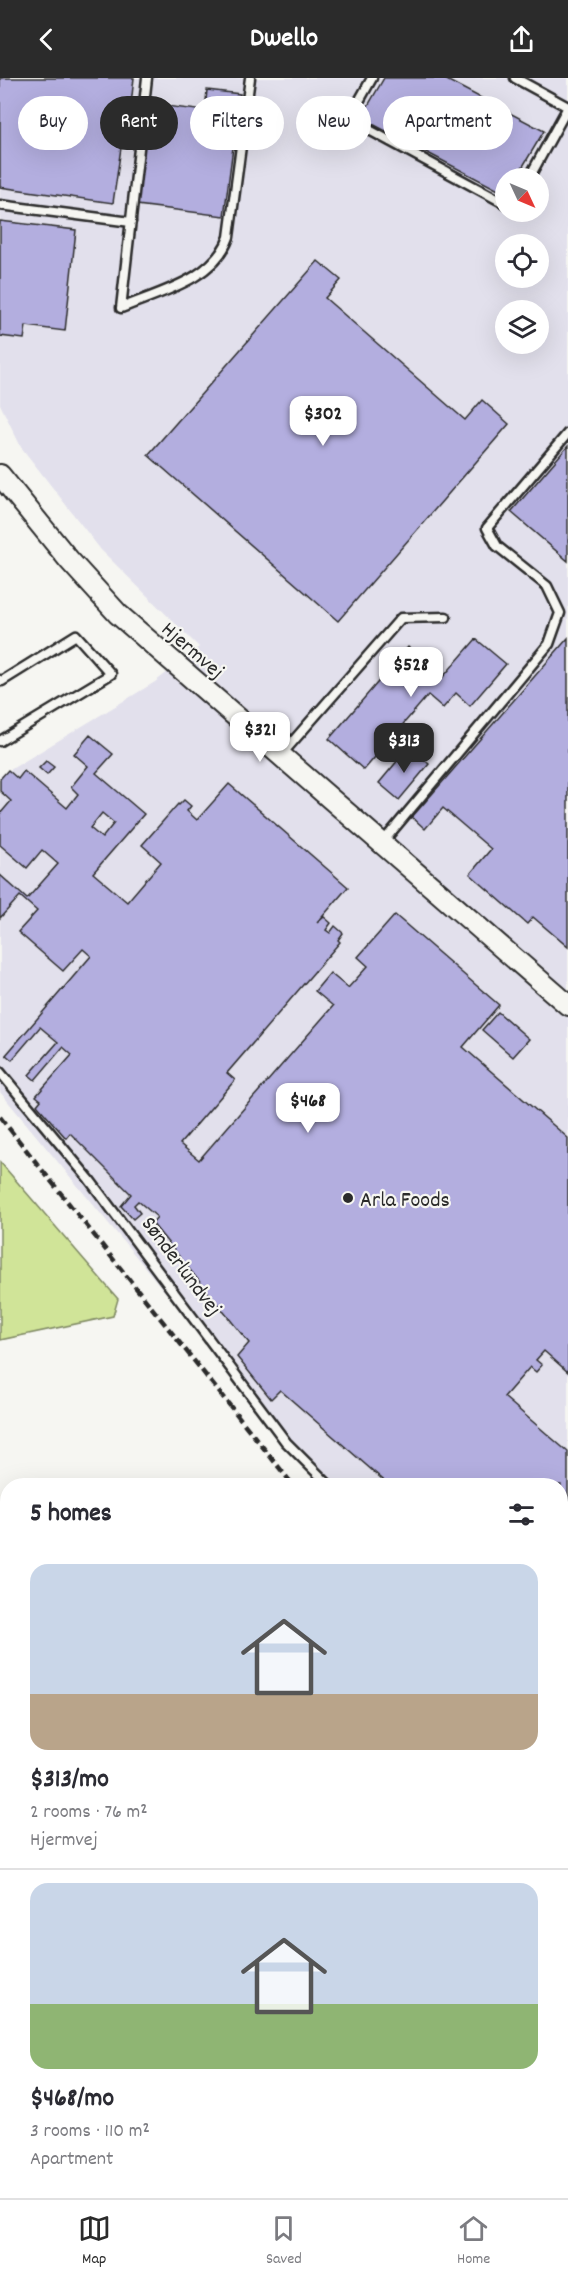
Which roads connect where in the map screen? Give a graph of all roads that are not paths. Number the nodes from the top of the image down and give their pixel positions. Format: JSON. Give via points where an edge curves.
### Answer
{"nodes":[{"id":1,"x":147,"y":78,"type":"edge"},
{"id":2,"x":250,"y":78,"type":"edge"},
{"id":3,"x":372,"y":78,"type":"edge"},
{"id":4,"x":515,"y":78,"type":"edge"},
{"id":5,"x":568,"y":107,"type":"edge"},
{"id":6,"x":534,"y":168,"type":"edge"},
{"id":7,"x":495,"y":198,"type":"edge"},
{"id":8,"x":0,"y":205,"type":"edge"},
{"id":9,"x":131,"y":222,"type":"junction"},
{"id":10,"x":568,"y":433,"type":"edge"},
{"id":11,"x":0,"y":475,"type":"edge"},
{"id":12,"x":446,"y":617,"type":"dead end"},
{"id":13,"x":1,"y":681,"type":"edge"},
{"id":14,"x":0,"y":741,"type":"edge"},
{"id":15,"x":281,"y":756,"type":"junction"},
{"id":16,"x":382,"y":844,"type":"junction"},
{"id":17,"x":568,"y":1005,"type":"edge"},
{"id":18,"x":0,"y":1071,"type":"edge"},
{"id":19,"x":322,"y":1478,"type":"edge"}],
"edges":[{"from":1,"to":9,"type":"lane"},
{"from":2,"to":9,"type":"lane","via":[[229,237],[219,256],[195,276],[121,308]]},
{"from":3,"to":7,"type":"lane","via":[[349,119]]},
{"from":4,"to":5,"type":"lane"},
{"from":5,"to":6,"type":"lane"},
{"from":8,"to":9,"type":"lane"},
{"from":10,"to":16,"type":"lane","via":[[487,528],[497,546],[547,586],[560,613],[549,644]]},
{"from":11,"to":15,"type":"street","name":"Hjermvej","via":[[118,614]]},
{"from":12,"to":15,"type":"lane","via":[[401,618]]},
{"from":13,"to":14,"type":"lane","via":[[76,635],[111,674]]},
{"from":15,"to":16,"type":"street","name":"Hjermvej"},
{"from":16,"to":17,"type":"street","name":"Hjermvej"},
{"from":18,"to":19,"type":"lane","name":"Sønderlundvej","via":[[89,1179],[286,1442]]}]}
